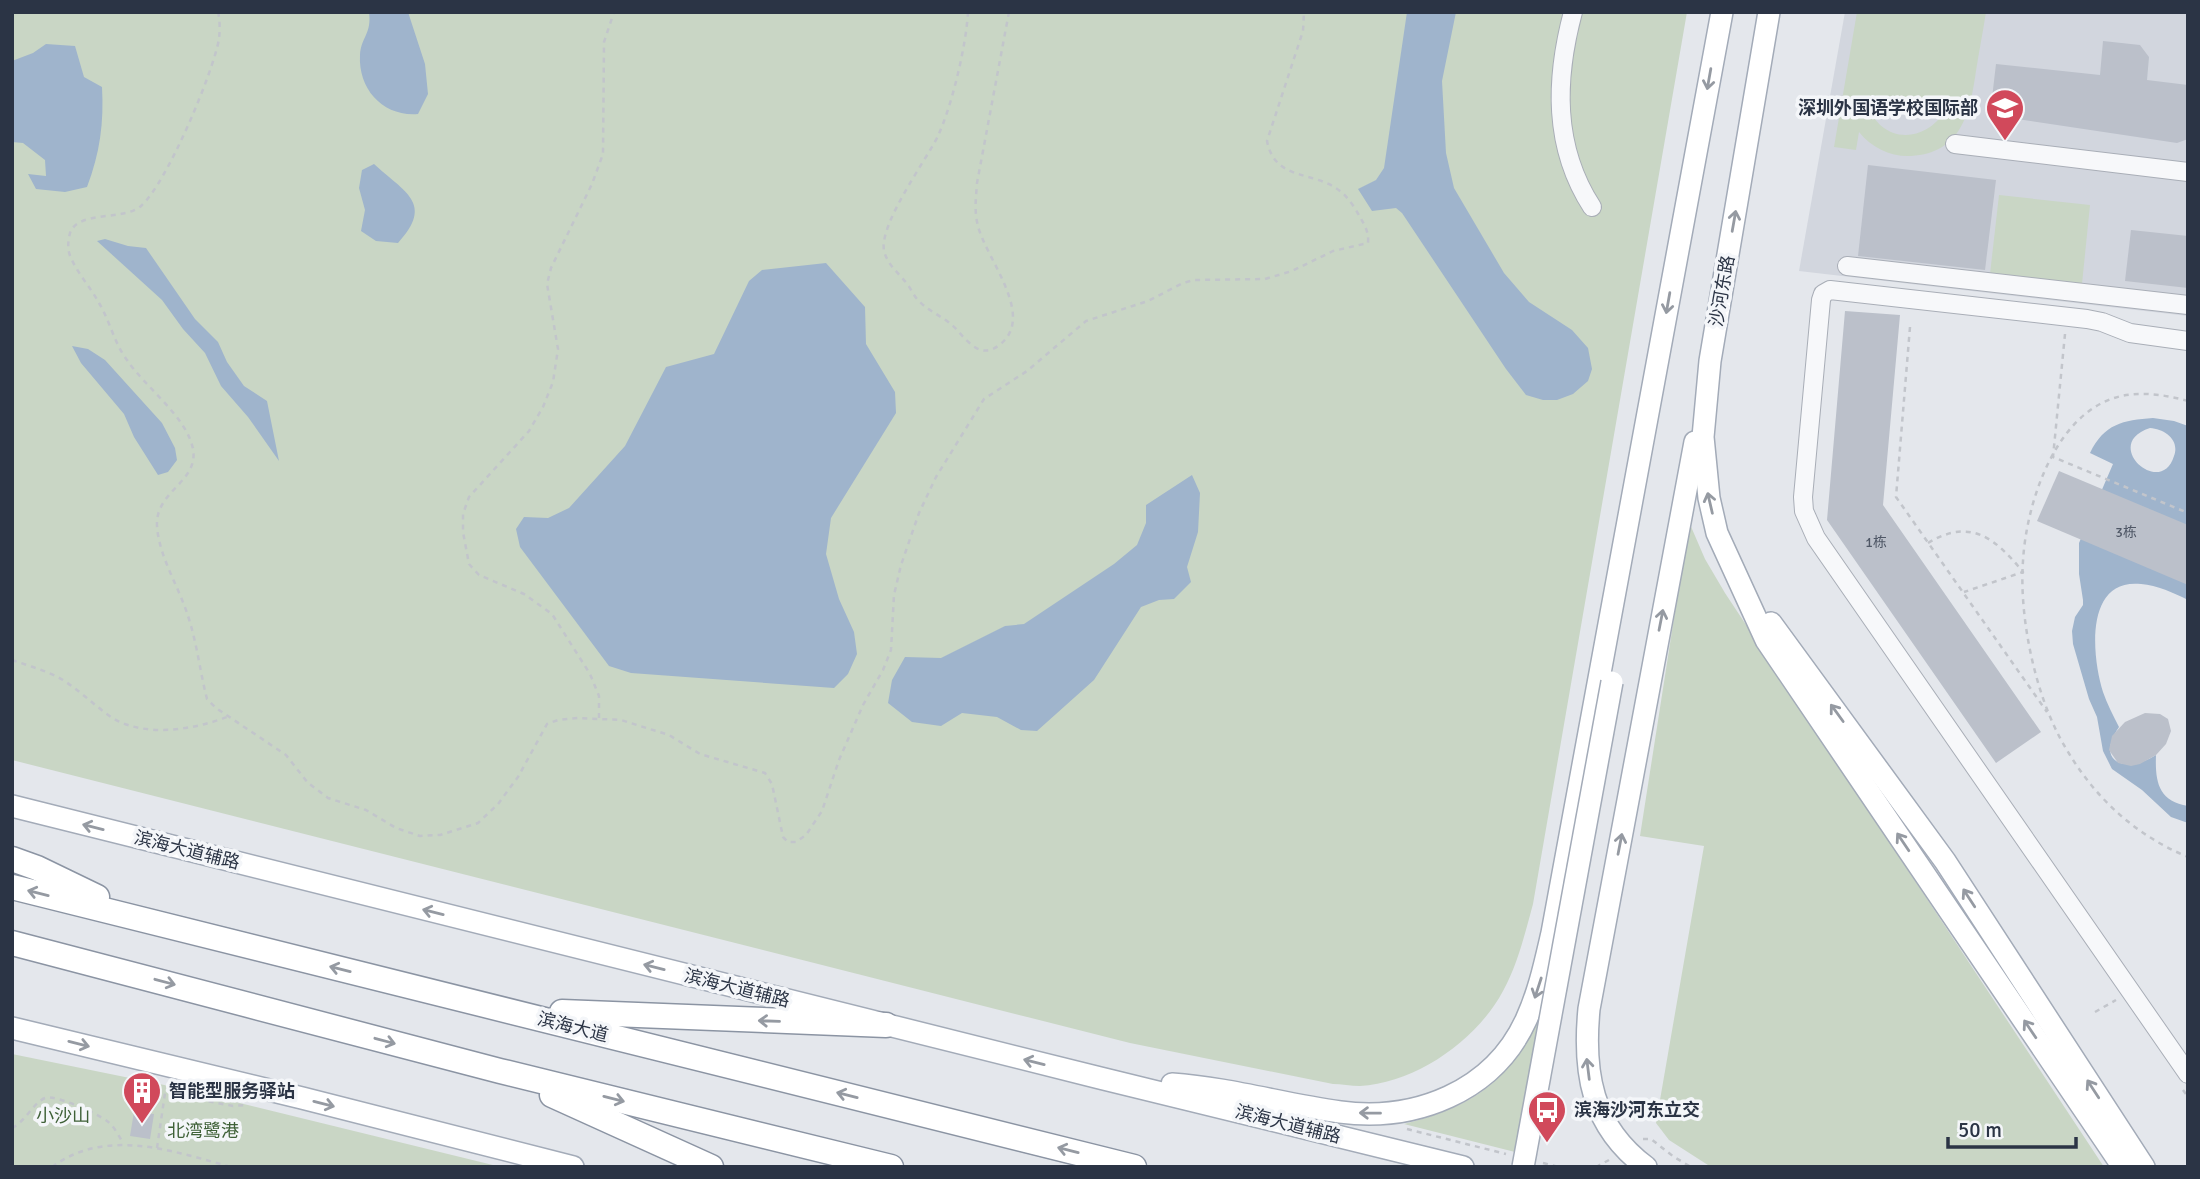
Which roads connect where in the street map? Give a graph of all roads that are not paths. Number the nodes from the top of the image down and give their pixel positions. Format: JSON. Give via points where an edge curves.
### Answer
{"nodes":[{"id":1,"x":1573,"y":12,"type":"edge"},
{"id":2,"x":1722,"y":12,"type":"edge"},
{"id":3,"x":1769,"y":12,"type":"edge"},
{"id":4,"x":1955,"y":144,"type":"dead end"},
{"id":5,"x":2188,"y":172,"type":"edge"},
{"id":6,"x":1592,"y":207,"type":"dead end"},
{"id":7,"x":1847,"y":266,"type":"dead end"},
{"id":8,"x":2188,"y":305,"type":"edge"},
{"id":9,"x":2188,"y":341,"type":"edge"},
{"id":10,"x":1710,"y":360,"type":"junction"},
{"id":11,"x":1652,"y":391,"type":"junction"},
{"id":12,"x":1732,"y":568,"type":"junction"},
{"id":13,"x":12,"y":806,"type":"edge"},
{"id":14,"x":12,"y":859,"type":"edge"},
{"id":15,"x":12,"y":887,"type":"edge"},
{"id":16,"x":152,"y":922,"type":"junction"},
{"id":17,"x":12,"y":943,"type":"edge"},
{"id":18,"x":12,"y":953,"type":"edge"},
{"id":19,"x":99,"y":965,"type":"junction"},
{"id":20,"x":502,"y":1009,"type":"junction"},
{"id":21,"x":886,"y":1025,"type":"junction"},
{"id":22,"x":12,"y":1028,"type":"edge"},
{"id":23,"x":500,"y":1071,"type":"junction"},
{"id":24,"x":2188,"y":1074,"type":"edge"},
{"id":25,"x":1100,"y":1079,"type":"junction"},
{"id":26,"x":1521,"y":1160,"type":"edge"},
{"id":27,"x":573,"y":1167,"type":"edge"},
{"id":28,"x":711,"y":1167,"type":"edge"},
{"id":29,"x":891,"y":1167,"type":"edge"},
{"id":30,"x":1134,"y":1167,"type":"edge"},
{"id":31,"x":1464,"y":1167,"type":"edge"},
{"id":32,"x":1646,"y":1167,"type":"edge"},
{"id":33,"x":2123,"y":1167,"type":"edge"},
{"id":34,"x":2144,"y":1167,"type":"edge"}],
"edges":[{"from":1,"to":6,"type":"street","via":[[1561,71],[1561,119],[1570,163]]},
{"from":2,"to":11,"type":"main road","one_way":true},
{"from":10,"to":3,"type":"main road","name":"沙河东路","one_way":true},
{"from":4,"to":5,"type":"street"},
{"from":7,"to":8,"type":"street"},
{"from":9,"to":24,"type":"street","via":[[2148,337],[2102,322],[2067,317],[1830,290],[1823,294],[1804,482],[1804,511],[1816,538]]},
{"from":12,"to":10,"type":"main road","name":"沙河东路","one_way":true,"via":[[1717,533],[1704,471]]},
{"from":32,"to":10,"type":"main road","one_way":true,"via":[[1621,1144],[1604,1119],[1592,1092],[1587,1036]]},
{"from":11,"to":25,"type":"main road","one_way":true,"via":[[1552,933],[1536,994],[1512,1044],[1468,1087],[1425,1107],[1399,1112],[1341,1112],[1234,1092]]},
{"from":11,"to":26,"type":"main road","bridge":true,"via":[[1642,498],[1612,682]]},
{"from":33,"to":12,"type":"main road","one_way":true,"via":[[1766,640]]},
{"from":34,"to":12,"type":"main road","one_way":true,"via":[[1945,861]]},
{"from":21,"to":13,"type":"main road","name":"滨海大道辅路","one_way":true},
{"from":14,"to":16,"type":"highway"},
{"from":16,"to":15,"type":"highway","name":"滨海大道","one_way":true},
{"from":20,"to":16,"type":"highway","name":"滨海大道","one_way":true},
{"from":17,"to":19,"type":"highway"},
{"from":18,"to":19,"type":"highway"},
{"from":19,"to":23,"type":"highway","one_way":true},
{"from":21,"to":20,"type":"highway","one_way":true},
{"from":30,"to":20,"type":"highway","name":"滨海大道","one_way":true},
{"from":25,"to":21,"type":"main road","name":"滨海大道辅路","one_way":true},
{"from":22,"to":27,"type":"main road","one_way":true},
{"from":23,"to":28,"type":"highway"},
{"from":23,"to":29,"type":"highway","one_way":true},
{"from":25,"to":31,"type":"main road","name":"滨海大道辅路"}]}
